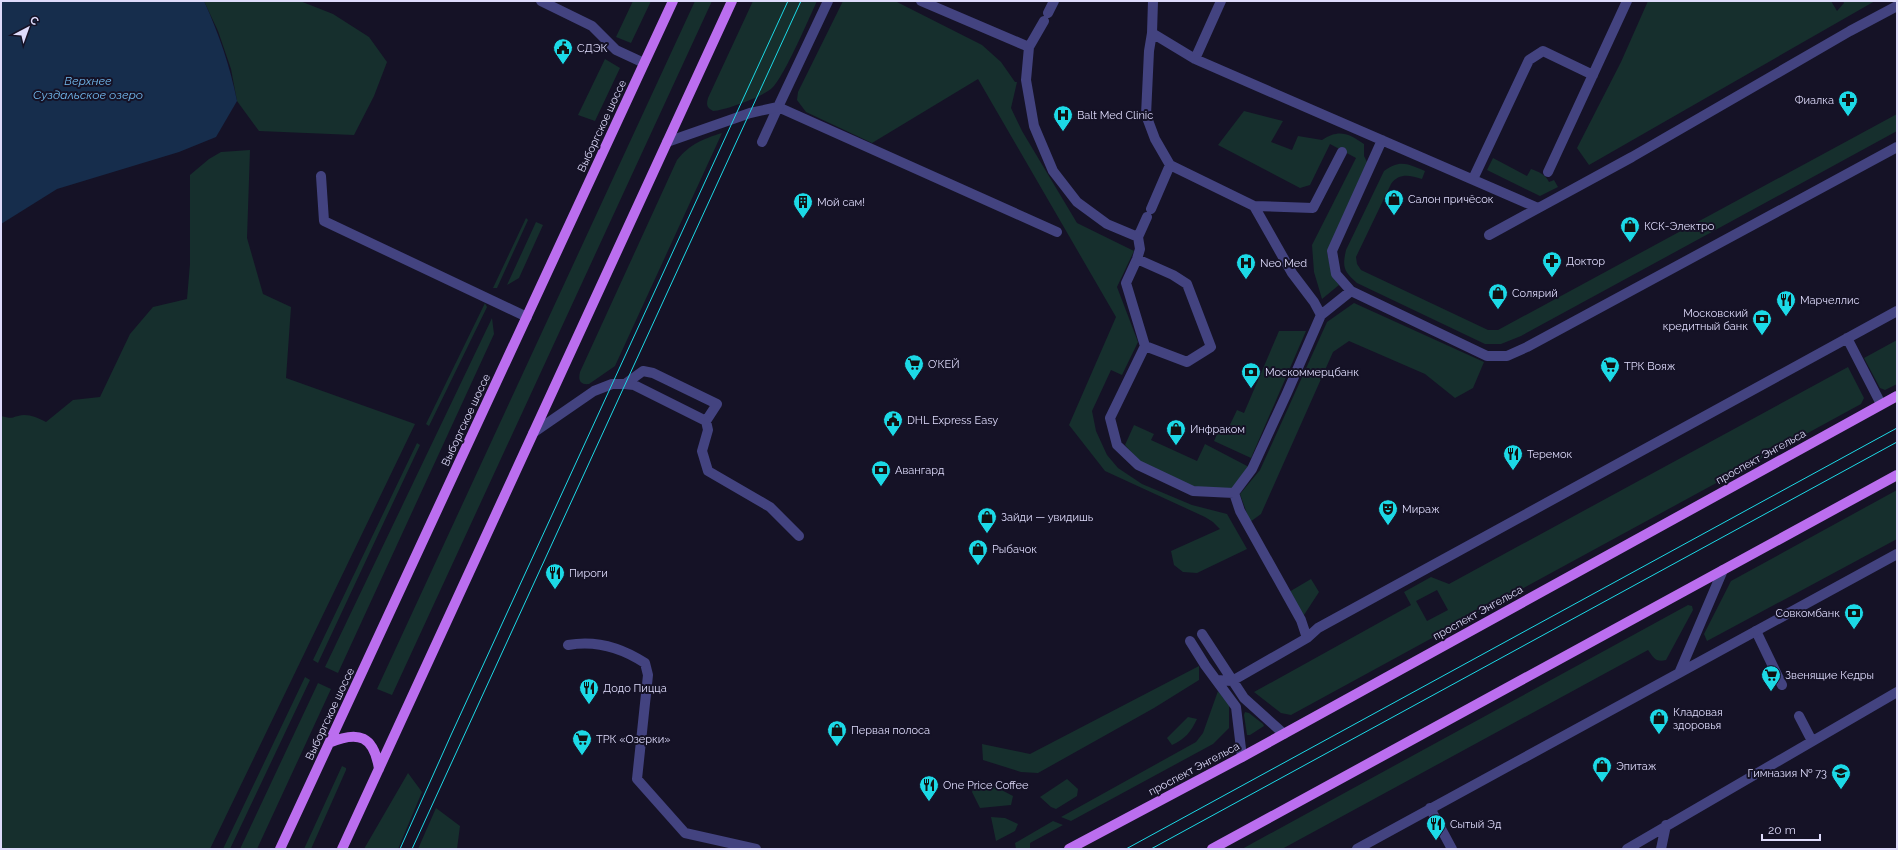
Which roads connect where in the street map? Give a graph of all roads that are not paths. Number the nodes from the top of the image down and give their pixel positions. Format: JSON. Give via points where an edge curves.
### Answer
{"nodes":[{"id":1,"x":540,"y":1,"type":"edge"},
{"id":2,"x":673,"y":1,"type":"edge"},
{"id":3,"x":732,"y":1,"type":"edge"},
{"id":4,"x":828,"y":1,"type":"edge"},
{"id":5,"x":921,"y":1,"type":"edge"},
{"id":6,"x":1054,"y":1,"type":"edge"},
{"id":7,"x":1153,"y":1,"type":"edge"},
{"id":8,"x":1221,"y":1,"type":"edge"},
{"id":9,"x":1627,"y":1,"type":"edge"},
{"id":10,"x":1897,"y":6,"type":"edge"},
{"id":11,"x":1152,"y":33,"type":"junction"},
{"id":12,"x":1029,"y":47,"type":"junction"},
{"id":13,"x":1195,"y":59,"type":"junction"},
{"id":14,"x":644,"y":64,"type":"junction"},
{"id":15,"x":1593,"y":75,"type":"junction"},
{"id":16,"x":778,"y":107,"type":"junction"},
{"id":17,"x":1382,"y":140,"type":"junction"},
{"id":18,"x":667,"y":142,"type":"junction"},
{"id":19,"x":762,"y":142,"type":"dead end"},
{"id":20,"x":1897,"y":147,"type":"edge"},
{"id":21,"x":1342,"y":152,"type":"dead end"},
{"id":22,"x":1170,"y":165,"type":"junction"},
{"id":23,"x":1548,"y":172,"type":"dead end"},
{"id":24,"x":322,"y":176,"type":"dead end"},
{"id":25,"x":1473,"y":179,"type":"junction"},
{"id":26,"x":1254,"y":206,"type":"junction"},
{"id":27,"x":1538,"y":208,"type":"junction"},
{"id":28,"x":1057,"y":232,"type":"dead end"},
{"id":29,"x":1489,"y":235,"type":"dead end"},
{"id":30,"x":1138,"y":238,"type":"junction"},
{"id":31,"x":1136,"y":260,"type":"junction"},
{"id":32,"x":1351,"y":290,"type":"junction"},
{"id":33,"x":1897,"y":311,"type":"edge"},
{"id":34,"x":1321,"y":315,"type":"junction"},
{"id":35,"x":526,"y":317,"type":"junction"},
{"id":36,"x":1847,"y":338,"type":"junction"},
{"id":37,"x":1145,"y":346,"type":"junction"},
{"id":38,"x":625,"y":384,"type":"junction"},
{"id":39,"x":1897,"y":396,"type":"edge"},
{"id":40,"x":1882,"y":404,"type":"junction"},
{"id":41,"x":706,"y":421,"type":"junction"},
{"id":42,"x":533,"y":433,"type":"junction"},
{"id":43,"x":1897,"y":475,"type":"edge"},
{"id":44,"x":1234,"y":493,"type":"junction"},
{"id":45,"x":799,"y":536,"type":"dead end"},
{"id":46,"x":1897,"y":554,"type":"edge"},
{"id":47,"x":1724,"y":570,"type":"junction"},
{"id":48,"x":1756,"y":630,"type":"junction"},
{"id":49,"x":1202,"y":634,"type":"dead end"},
{"id":50,"x":1307,"y":638,"type":"junction"},
{"id":51,"x":1190,"y":641,"type":"dead end"},
{"id":52,"x":568,"y":645,"type":"dead end"},
{"id":53,"x":1680,"y":671,"type":"junction"},
{"id":54,"x":1216,"y":680,"type":"junction"},
{"id":55,"x":1232,"y":681,"type":"junction"},
{"id":56,"x":1782,"y":685,"type":"dead end"},
{"id":57,"x":1897,"y":692,"type":"edge"},
{"id":58,"x":1799,"y":716,"type":"dead end"},
{"id":59,"x":1284,"y":734,"type":"junction"},
{"id":60,"x":1812,"y":741,"type":"junction"},
{"id":61,"x":330,"y":744,"type":"junction"},
{"id":62,"x":1242,"y":757,"type":"junction"},
{"id":63,"x":379,"y":769,"type":"junction"},
{"id":64,"x":1430,"y":808,"type":"junction"},
{"id":65,"x":1666,"y":825,"type":"junction"},
{"id":66,"x":280,"y":849,"type":"edge"},
{"id":67,"x":342,"y":849,"type":"edge"},
{"id":68,"x":756,"y":849,"type":"edge"},
{"id":69,"x":1069,"y":849,"type":"edge"},
{"id":70,"x":1212,"y":849,"type":"edge"},
{"id":71,"x":1357,"y":849,"type":"edge"},
{"id":72,"x":1452,"y":849,"type":"edge"},
{"id":73,"x":1627,"y":849,"type":"edge"},
{"id":74,"x":1661,"y":849,"type":"edge"}],
"edges":[{"from":1,"to":14,"type":"street","via":[[592,26],[616,50]]},
{"from":2,"to":14,"type":"main road","name":"Выборгское шоссе"},
{"from":3,"to":18,"type":"main road"},
{"from":4,"to":16,"type":"street"},
{"from":5,"to":12,"type":"street"},
{"from":6,"to":12,"type":"street"},
{"from":7,"to":11,"type":"street"},
{"from":8,"to":13,"type":"street"},
{"from":9,"to":15,"type":"street"},
{"from":10,"to":27,"type":"street"},
{"from":11,"to":13,"type":"street"},
{"from":11,"to":22,"type":"street","via":[[1146,115],[1155,139]]},
{"from":12,"to":30,"type":"street","via":[[1026,80],[1034,126],[1053,171],[1077,202],[1107,224]]},
{"from":13,"to":17,"type":"street"},
{"from":14,"to":35,"type":"main road","name":"Выборгское шоссе"},
{"from":15,"to":23,"type":"street"},
{"from":15,"to":25,"type":"street","via":[[1543,51],[1529,60]]},
{"from":16,"to":18,"type":"street","via":[[750,113]]},
{"from":16,"to":19,"type":"street"},
{"from":16,"to":28,"type":"street"},
{"from":17,"to":25,"type":"street"},
{"from":17,"to":32,"type":"street","via":[[1332,251],[1336,274]]},
{"from":18,"to":42,"type":"main road"},
{"from":20,"to":32,"type":"street","via":[[1507,356],[1487,356]]},
{"from":21,"to":26,"type":"street","via":[[1313,208]]},
{"from":22,"to":26,"type":"street"},
{"from":22,"to":30,"type":"street"},
{"from":24,"to":35,"type":"street","via":[[324,221]]},
{"from":25,"to":27,"type":"street"},
{"from":26,"to":34,"type":"street","via":[[1292,273]]},
{"from":27,"to":29,"type":"street"},
{"from":30,"to":31,"type":"street","via":[[1140,249]]},
{"from":31,"to":37,"type":"street","via":[[1126,283]]},
{"from":31,"to":37,"type":"street","via":[[1173,275],[1186,284],[1212,347],[1187,362]]},
{"from":32,"to":34,"type":"street"},
{"from":33,"to":36,"type":"street"},
{"from":34,"to":44,"type":"street","via":[[1252,469]]},
{"from":35,"to":61,"type":"main road","name":"Выборгское шоссе"},
{"from":36,"to":40,"type":"street"},
{"from":36,"to":50,"type":"street","via":[[1318,628]]},
{"from":37,"to":44,"type":"street","via":[[1110,418],[1117,445],[1138,465],[1193,491]]},
{"from":38,"to":41,"type":"street","via":[[634,385]]},
{"from":38,"to":41,"type":"street","via":[[643,371],[653,373],[717,404]]},
{"from":38,"to":42,"type":"street","via":[[612,384],[594,391]]},
{"from":39,"to":40,"type":"main road","name":"проспект Энгельса"},
{"from":40,"to":59,"type":"main road","name":"проспект Энгельса"},
{"from":41,"to":45,"type":"street","via":[[708,430],[702,451],[708,471],[770,507]]},
{"from":42,"to":63,"type":"main road"},
{"from":43,"to":47,"type":"main road"},
{"from":44,"to":50,"type":"street","via":[[1240,511],[1301,620]]},
{"from":46,"to":48,"type":"street"},
{"from":47,"to":53,"type":"street"},
{"from":47,"to":70,"type":"main road"},
{"from":48,"to":53,"type":"street"},
{"from":48,"to":56,"type":"street"},
{"from":49,"to":55,"type":"street"},
{"from":50,"to":55,"type":"street"},
{"from":51,"to":54,"type":"street"},
{"from":52,"to":68,"type":"street","via":[[583,642],[599,644],[633,655],[645,663],[648,675],[637,779],[685,832]]},
{"from":53,"to":64,"type":"street"},
{"from":54,"to":55,"type":"street"},
{"from":54,"to":62,"type":"street","via":[[1236,707]]},
{"from":55,"to":59,"type":"street","via":[[1244,698]]},
{"from":57,"to":60,"type":"street"},
{"from":58,"to":60,"type":"street"},
{"from":59,"to":62,"type":"main road","name":"проспект Энгельса"},
{"from":60,"to":65,"type":"street"},
{"from":61,"to":63,"type":"main road","via":[[341,738],[362,738],[373,747]]},
{"from":61,"to":66,"type":"main road","name":"Выборгское шоссе"},
{"from":62,"to":69,"type":"main road","name":"проспект Энгельса"},
{"from":63,"to":67,"type":"main road"},
{"from":64,"to":71,"type":"street"},
{"from":64,"to":72,"type":"street"},
{"from":65,"to":73,"type":"street"},
{"from":65,"to":74,"type":"street"}]}
